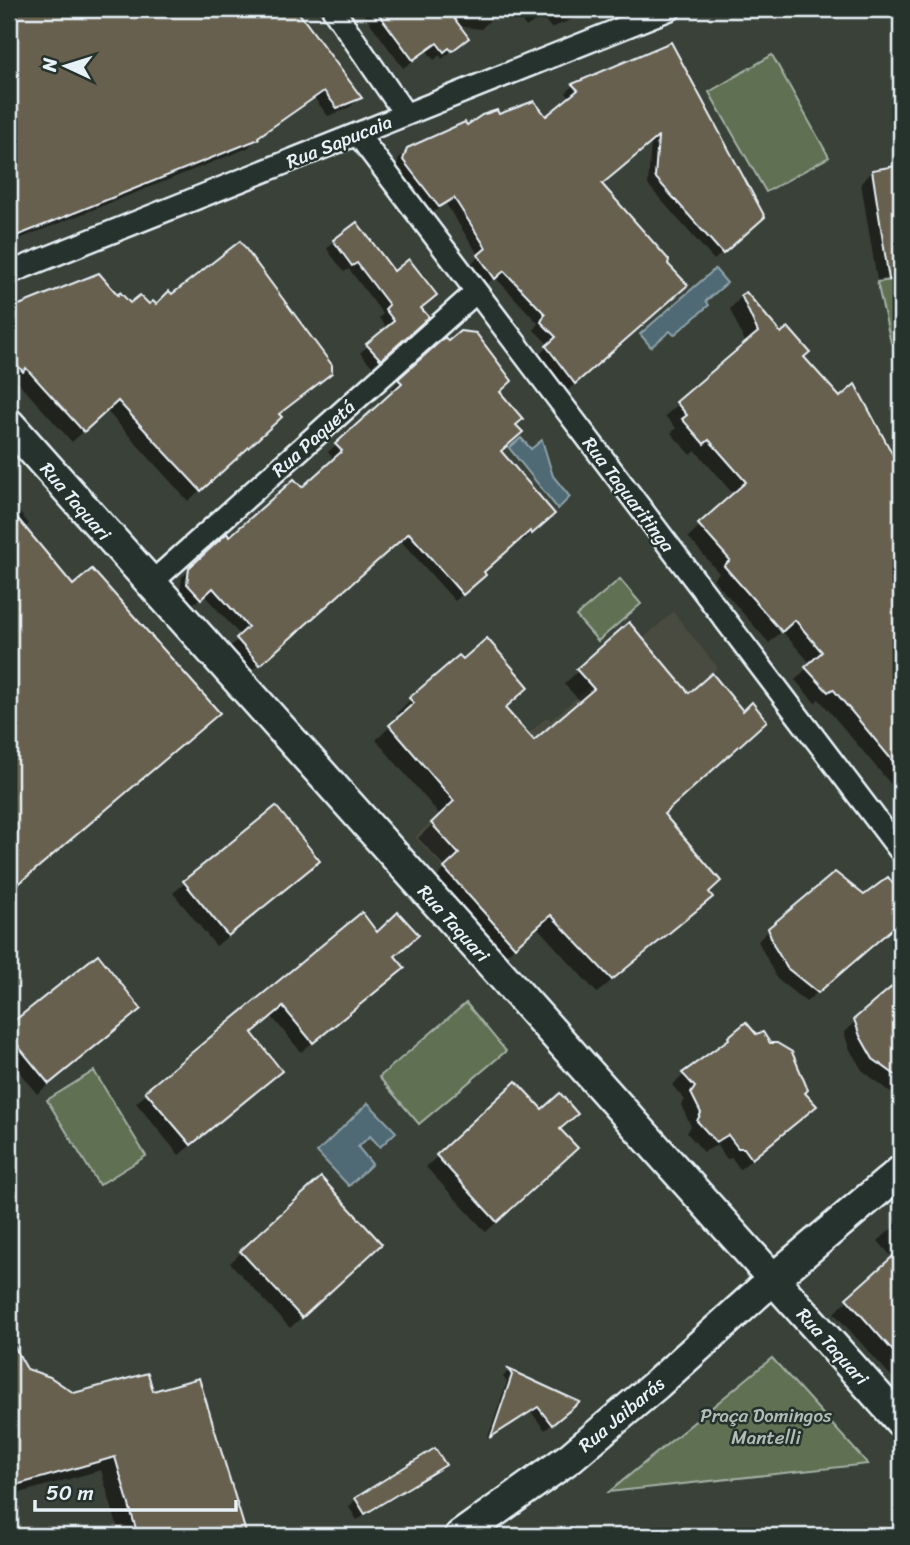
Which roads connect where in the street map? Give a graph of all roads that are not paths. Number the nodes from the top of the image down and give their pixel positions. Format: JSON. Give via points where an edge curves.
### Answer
{"nodes":[{"id":1,"x":333,"y":9,"type":"edge"},
{"id":2,"x":670,"y":9,"type":"edge"},
{"id":3,"x":405,"y":114,"type":"junction"},
{"id":4,"x":358,"y":135,"type":"junction"},
{"id":5,"x":9,"y":274,"type":"edge"},
{"id":6,"x":476,"y":292,"type":"junction"},
{"id":7,"x":9,"y":424,"type":"edge"},
{"id":8,"x":150,"y":584,"type":"junction"},
{"id":9,"x":901,"y":852,"type":"edge"},
{"id":10,"x":901,"y":1171,"type":"edge"},
{"id":11,"x":773,"y":1279,"type":"junction"},
{"id":12,"x":901,"y":1422,"type":"edge"},
{"id":13,"x":460,"y":1536,"type":"edge"}],
"edges":[{"from":1,"to":3,"type":"street"},
{"from":2,"to":3,"type":"street","name":"Rua Sapucaia"},
{"from":3,"to":4,"type":"street","name":"Rua Sapucaia"},
{"from":4,"to":5,"type":"street","name":"Rua Sapucaia"},
{"from":4,"to":6,"type":"street","name":"Rua Taquaritinga"},
{"from":6,"to":8,"type":"street","name":"Rua Paquetá"},
{"from":6,"to":9,"type":"street","name":"Rua Taquaritinga"},
{"from":7,"to":8,"type":"main road","name":"Rua Taquari"},
{"from":8,"to":11,"type":"main road","name":"Rua Taquari"},
{"from":10,"to":11,"type":"main road","name":"Rua Jaibarás"},
{"from":11,"to":12,"type":"main road","name":"Rua Taquari"},
{"from":11,"to":13,"type":"main road","name":"Rua Jaibarás","via":[[570,1457]]}]}
